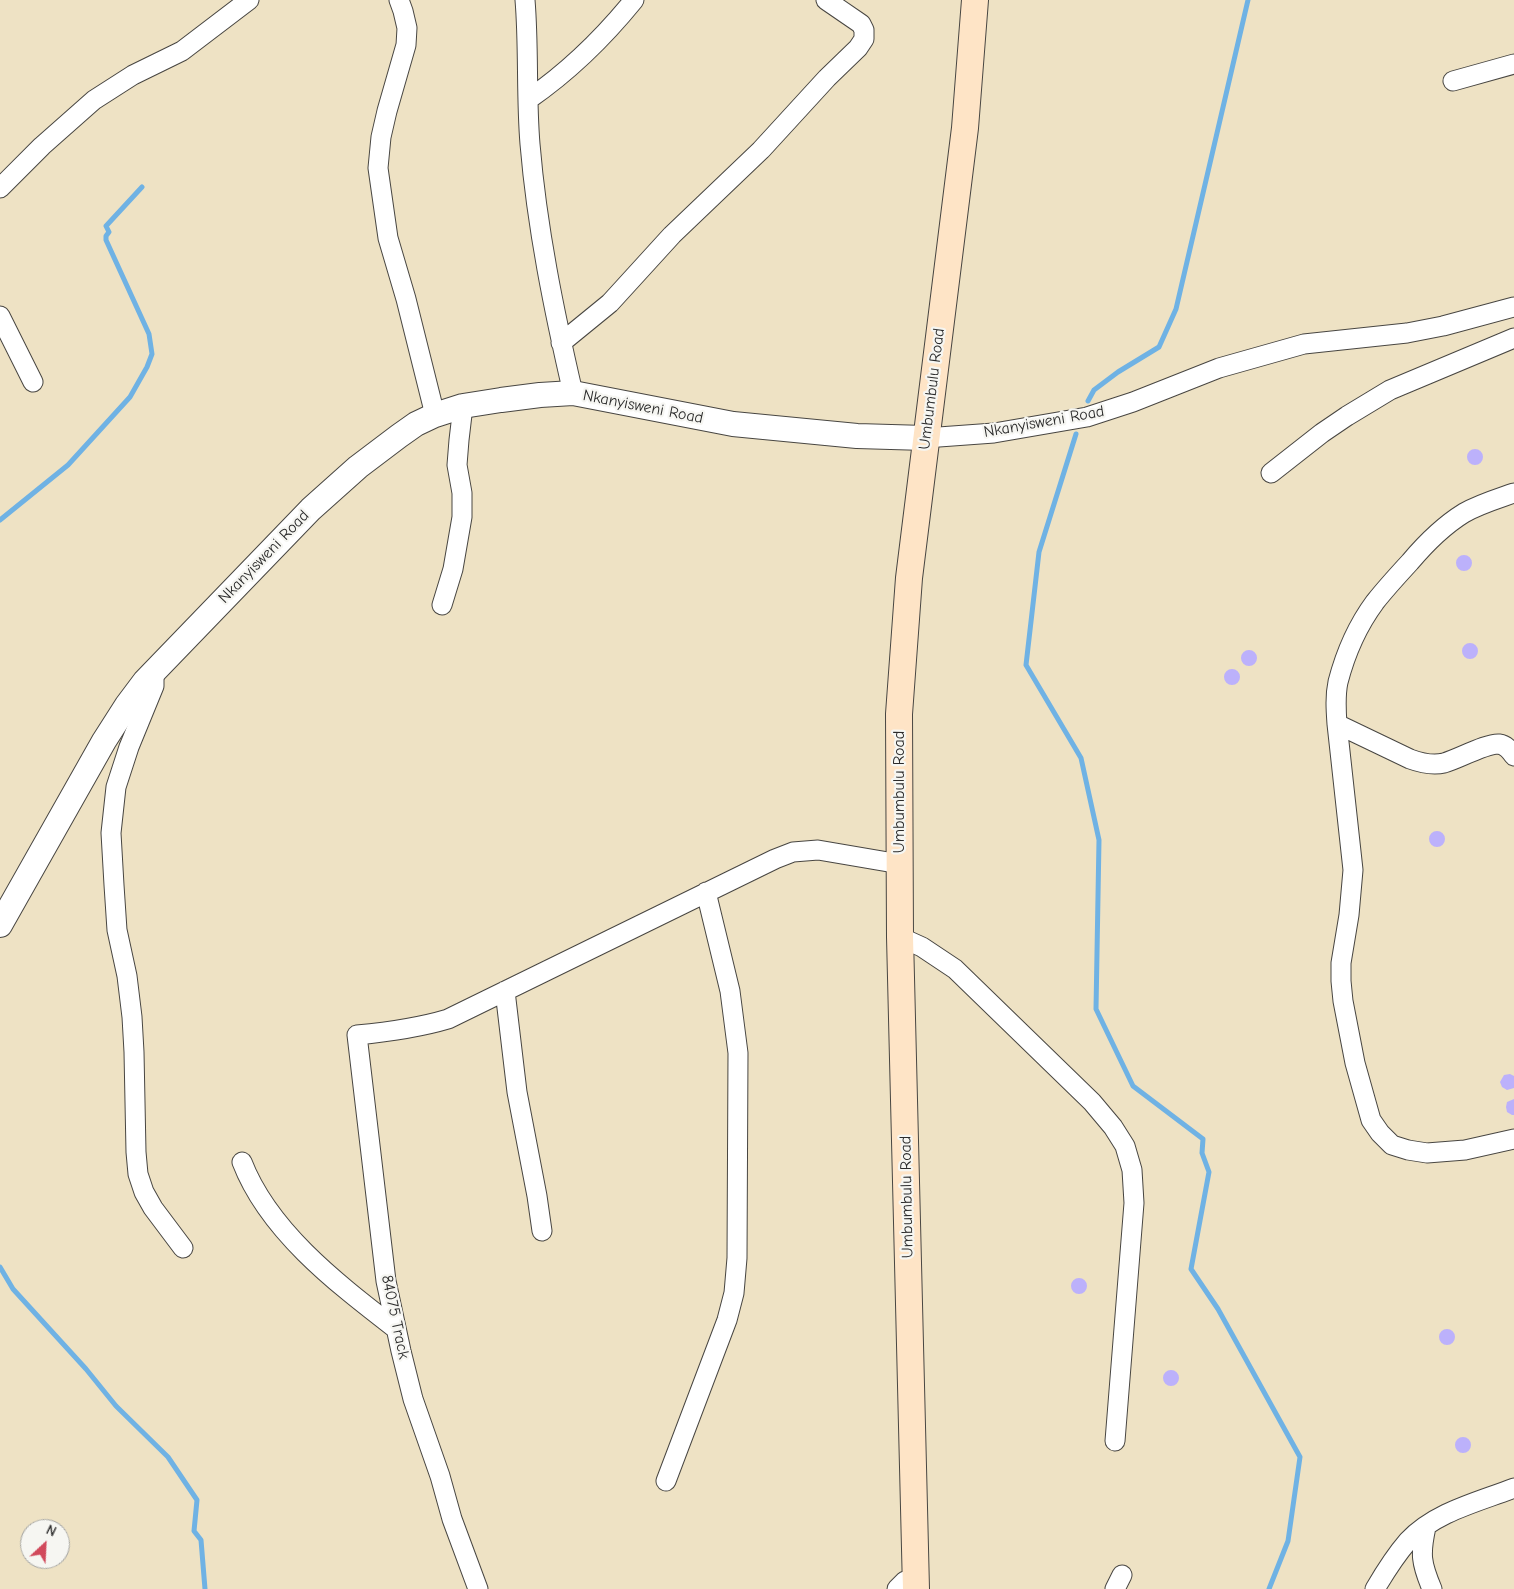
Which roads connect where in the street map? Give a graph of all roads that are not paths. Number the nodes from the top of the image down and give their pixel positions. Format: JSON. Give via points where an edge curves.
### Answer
{"nodes":[{"id":1,"x":249,"y":0,"type":"edge"},
{"id":2,"x":399,"y":0,"type":"edge"},
{"id":3,"x":525,"y":0,"type":"edge"},
{"id":4,"x":634,"y":0,"type":"edge"},
{"id":5,"x":826,"y":0,"type":"edge"},
{"id":6,"x":975,"y":0,"type":"edge"},
{"id":7,"x":1514,"y":64,"type":"edge"},
{"id":8,"x":1453,"y":81,"type":"dead end"},
{"id":9,"x":529,"y":99,"type":"junction"},
{"id":10,"x":0,"y":188,"type":"edge"},
{"id":11,"x":1514,"y":307,"type":"edge"},
{"id":12,"x":0,"y":316,"type":"edge"},
{"id":13,"x":1514,"y":338,"type":"edge"},
{"id":14,"x":561,"y":343,"type":"junction"},
{"id":15,"x":34,"y":382,"type":"dead end"},
{"id":16,"x":573,"y":394,"type":"junction"},
{"id":17,"x":463,"y":406,"type":"junction"},
{"id":18,"x":435,"y":415,"type":"junction"},
{"id":19,"x":925,"y":438,"type":"junction"},
{"id":20,"x":1271,"y":472,"type":"dead end"},
{"id":21,"x":1514,"y":493,"type":"edge"},
{"id":22,"x":442,"y":605,"type":"dead end"},
{"id":23,"x":154,"y":670,"type":"junction"},
{"id":24,"x":1337,"y":724,"type":"junction"},
{"id":25,"x":1514,"y":756,"type":"edge"},
{"id":26,"x":900,"y":864,"type":"junction"},
{"id":27,"x":706,"y":892,"type":"junction"},
{"id":28,"x":0,"y":925,"type":"edge"},
{"id":29,"x":900,"y":938,"type":"junction"},
{"id":30,"x":505,"y":991,"type":"junction"},
{"id":31,"x":1514,"y":1139,"type":"edge"},
{"id":32,"x":242,"y":1162,"type":"dead end"},
{"id":33,"x":542,"y":1231,"type":"dead end"},
{"id":34,"x":183,"y":1248,"type":"dead end"},
{"id":35,"x":396,"y":1328,"type":"junction"},
{"id":36,"x":1116,"y":1441,"type":"dead end"},
{"id":37,"x":666,"y":1481,"type":"dead end"},
{"id":38,"x":1514,"y":1488,"type":"edge"},
{"id":39,"x":1426,"y":1527,"type":"junction"},
{"id":40,"x":909,"y":1586,"type":"edge"},
{"id":41,"x":478,"y":1589,"type":"edge"},
{"id":42,"x":1376,"y":1589,"type":"edge"},
{"id":43,"x":1432,"y":1589,"type":"edge"}],
"edges":[{"from":1,"to":10,"type":"street","via":[[182,51],[133,75],[94,100]]},
{"from":2,"to":18,"type":"street","via":[[407,28],[406,45],[381,137],[378,168],[388,238]]},
{"from":3,"to":9,"type":"street"},
{"from":4,"to":9,"type":"street","via":[[578,58]]},
{"from":5,"to":14,"type":"street","via":[[861,24],[864,39],[858,48],[761,150],[672,235],[610,303]]},
{"from":6,"to":19,"type":"main road","name":"Umbumbulu Road","via":[[965,128]]},
{"from":7,"to":8,"type":"street"},
{"from":9,"to":14,"type":"street","via":[[530,144],[540,232]]},
{"from":11,"to":19,"type":"street","name":"Nkanyisweni Road","via":[[1407,333],[1295,346],[1219,368],[1087,417],[994,433]]},
{"from":12,"to":15,"type":"street"},
{"from":13,"to":20,"type":"street","via":[[1390,390],[1322,433]]},
{"from":14,"to":16,"type":"street"},
{"from":16,"to":17,"type":"street","name":"Nkanyisweni Road","via":[[540,395]]},
{"from":16,"to":19,"type":"street","name":"Nkanyisweni Road","via":[[733,424],[858,436]]},
{"from":17,"to":18,"type":"street","name":"Nkanyisweni Road"},
{"from":17,"to":22,"type":"street","via":[[457,465],[462,518],[459,545]]},
{"from":18,"to":23,"type":"street","name":"Nkanyisweni Road","via":[[416,424],[372,456],[311,508]]},
{"from":19,"to":26,"type":"main road","name":"Umbumbulu Road","via":[[909,578],[900,706]]},
{"from":21,"to":24,"type":"street","via":[[1482,503],[1439,531],[1374,604],[1344,662],[1336,700]]},
{"from":23,"to":28,"type":"street","name":"Nkanyisweni Road","via":[[104,741]]},
{"from":23,"to":34,"type":"street","via":[[154,686],[116,787],[111,833],[113,876],[117,930],[132,1017],[138,1174],[153,1208]]},
{"from":24,"to":25,"type":"street","via":[[1410,760],[1431,764],[1496,744],[1506,747]]},
{"from":24,"to":31,"type":"street","via":[[1353,870],[1341,981],[1355,1063],[1371,1120],[1392,1145],[1418,1151],[1465,1150]]},
{"from":26,"to":27,"type":"street","via":[[818,850],[793,852]]},
{"from":26,"to":29,"type":"main road","name":"Umbumbulu Road"},
{"from":27,"to":30,"type":"street"},
{"from":27,"to":37,"type":"street","via":[[730,991],[738,1053],[737,1258],[728,1320]]},
{"from":29,"to":36,"type":"street","via":[[922,947],[955,969],[1092,1102],[1125,1146],[1132,1170],[1134,1203]]},
{"from":29,"to":40,"type":"main road","name":"Umbumbulu Road"},
{"from":30,"to":33,"type":"street","via":[[517,1092]]},
{"from":30,"to":35,"type":"street","name":"84075 Track","via":[[429,1025],[357,1035],[386,1281]]},
{"from":32,"to":35,"type":"street","via":[[257,1193],[306,1254]]},
{"from":35,"to":41,"type":"street","name":"84075 Track","via":[[413,1399]]},
{"from":38,"to":39,"type":"street","via":[[1441,1516]]},
{"from":39,"to":42,"type":"street","via":[[1398,1553]]},
{"from":39,"to":43,"type":"street","via":[[1421,1547],[1422,1561]]}]}
